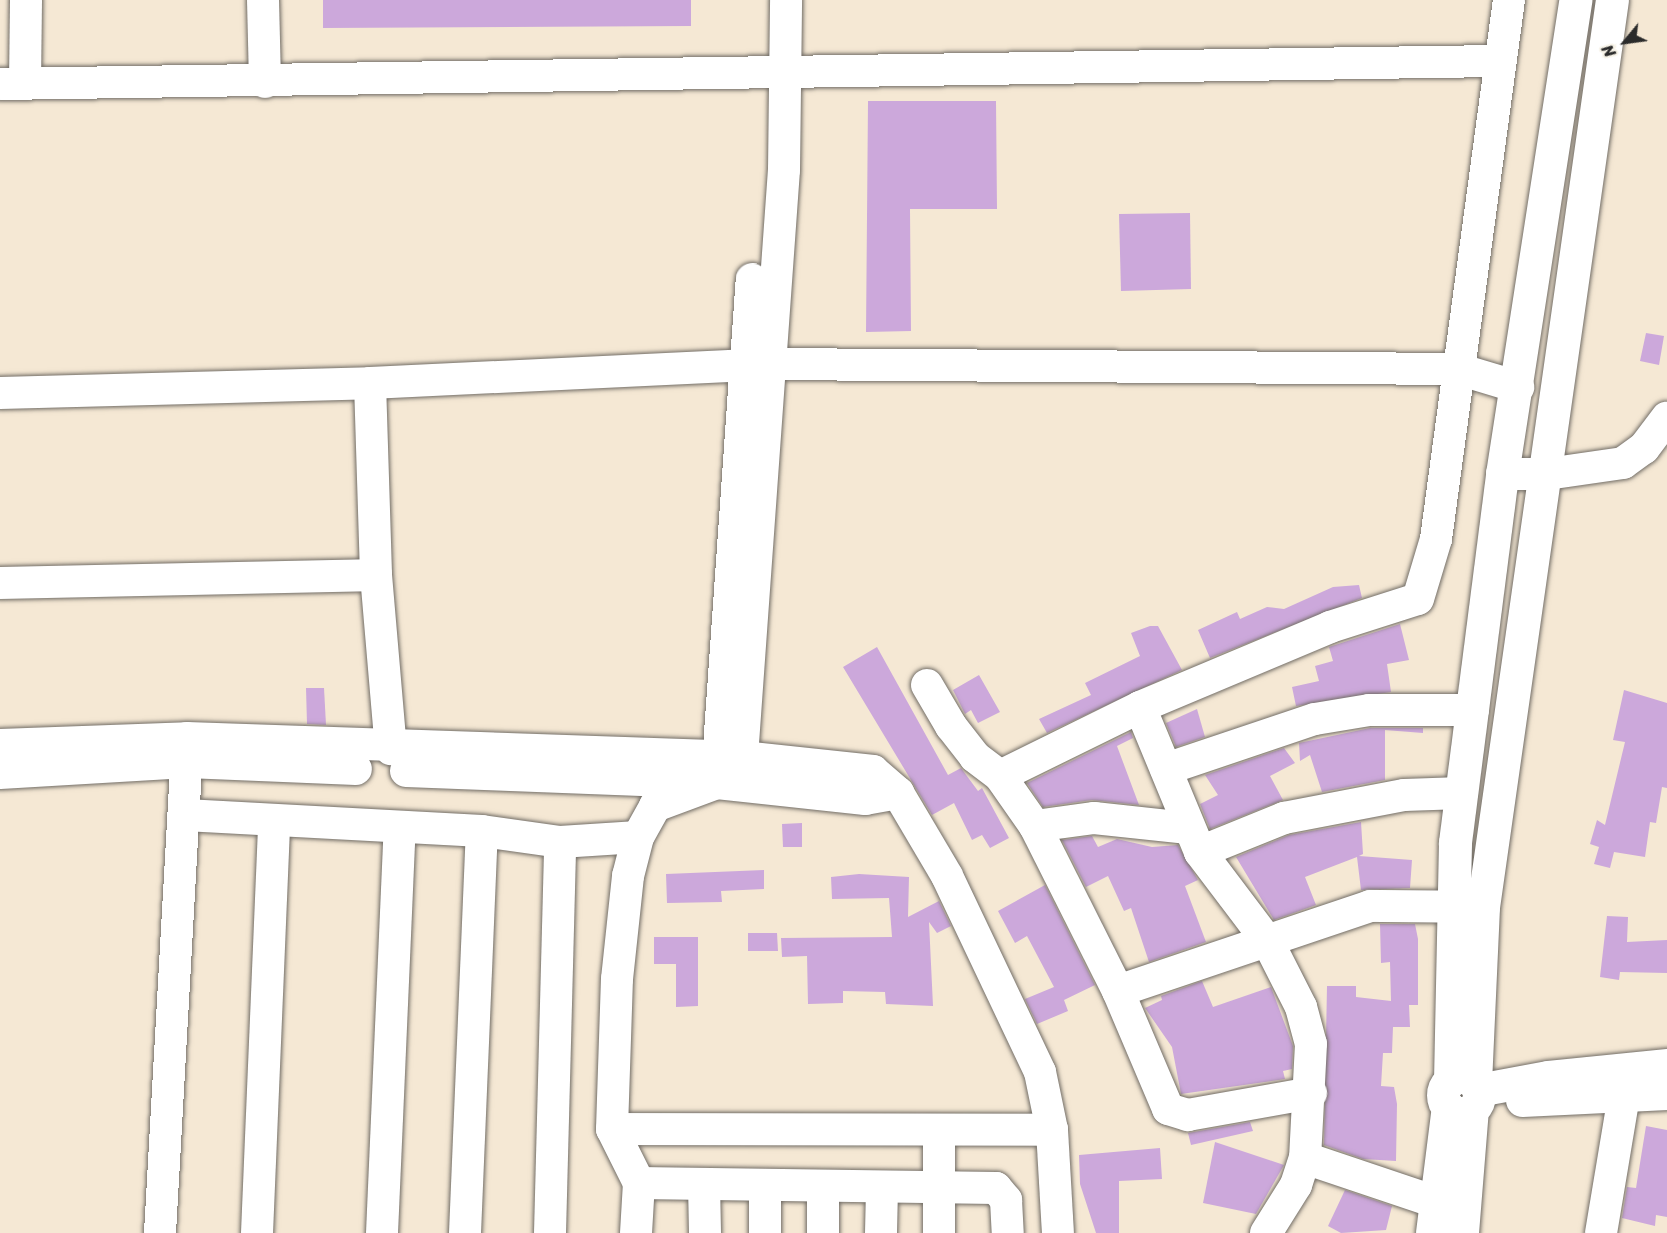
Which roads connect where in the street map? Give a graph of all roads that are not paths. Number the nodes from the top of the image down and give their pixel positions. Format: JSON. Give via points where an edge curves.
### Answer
{"nodes":[{"id":1,"x":26,"y":0,"type":"edge"},
{"id":2,"x":263,"y":0,"type":"edge"},
{"id":3,"x":765,"y":0,"type":"edge"},
{"id":4,"x":786,"y":0,"type":"edge"},
{"id":5,"x":1509,"y":0,"type":"edge"},
{"id":6,"x":1575,"y":0,"type":"edge"},
{"id":7,"x":1612,"y":0,"type":"edge"},
{"id":8,"x":1500,"y":61,"type":"junction"},
{"id":9,"x":775,"y":70,"type":"junction"},
{"id":10,"x":265,"y":82,"type":"junction"},
{"id":11,"x":13,"y":83,"type":"edge"},
{"id":12,"x":755,"y":364,"type":"junction"},
{"id":13,"x":1458,"y":369,"type":"junction"},
{"id":14,"x":370,"y":384,"type":"junction"},
{"id":15,"x":1518,"y":387,"type":"junction"},
{"id":16,"x":0,"y":393,"type":"edge"},
{"id":17,"x":1667,"y":418,"type":"edge"},
{"id":18,"x":1502,"y":474,"type":"junction"},
{"id":19,"x":1547,"y":474,"type":"junction"},
{"id":20,"x":376,"y":575,"type":"junction"},
{"id":21,"x":0,"y":583,"type":"edge"},
{"id":22,"x":927,"y":685,"type":"dead end"},
{"id":23,"x":1140,"y":707,"type":"junction"},
{"id":24,"x":1473,"y":711,"type":"junction"},
{"id":25,"x":0,"y":745,"type":"edge"},
{"id":26,"x":391,"y":749,"type":"junction"},
{"id":27,"x":187,"y":750,"type":"junction"},
{"id":28,"x":725,"y":765,"type":"junction"},
{"id":29,"x":1166,"y":769,"type":"junction"},
{"id":30,"x":0,"y":773,"type":"edge"},
{"id":31,"x":1000,"y":776,"type":"junction"},
{"id":32,"x":1461,"y":793,"type":"junction"},
{"id":33,"x":185,"y":814,"type":"junction"},
{"id":34,"x":274,"y":824,"type":"junction"},
{"id":35,"x":1035,"y":826,"type":"junction"},
{"id":36,"x":400,"y":828,"type":"junction"},
{"id":37,"x":482,"y":831,"type":"junction"},
{"id":38,"x":638,"y":837,"type":"junction"},
{"id":39,"x":1194,"y":840,"type":"junction"},
{"id":40,"x":560,"y":842,"type":"junction"},
{"id":41,"x":1450,"y":905,"type":"junction"},
{"id":42,"x":1483,"y":908,"type":"junction"},
{"id":43,"x":1268,"y":942,"type":"junction"},
{"id":44,"x":1118,"y":991,"type":"junction"},
{"id":45,"x":1667,"y":1065,"type":"edge"},
{"id":46,"x":1311,"y":1093,"type":"junction"},
{"id":47,"x":1667,"y":1093,"type":"edge"},
{"id":48,"x":1467,"y":1095,"type":"junction"},
{"id":49,"x":1624,"y":1096,"type":"junction"},
{"id":50,"x":612,"y":1129,"type":"junction"},
{"id":51,"x":1052,"y":1130,"type":"junction"},
{"id":52,"x":939,"y":1131,"type":"junction"},
{"id":53,"x":1305,"y":1158,"type":"junction"},
{"id":54,"x":639,"y":1183,"type":"junction"},
{"id":55,"x":704,"y":1184,"type":"junction"},
{"id":56,"x":765,"y":1185,"type":"junction"},
{"id":57,"x":823,"y":1187,"type":"junction"},
{"id":58,"x":882,"y":1188,"type":"junction"},
{"id":59,"x":940,"y":1189,"type":"junction"},
{"id":60,"x":1436,"y":1202,"type":"junction"},
{"id":61,"x":160,"y":1233,"type":"edge"},
{"id":62,"x":257,"y":1233,"type":"edge"},
{"id":63,"x":382,"y":1233,"type":"edge"},
{"id":64,"x":465,"y":1233,"type":"edge"},
{"id":65,"x":550,"y":1233,"type":"edge"},
{"id":66,"x":636,"y":1233,"type":"edge"},
{"id":67,"x":705,"y":1233,"type":"edge"},
{"id":68,"x":765,"y":1233,"type":"edge"},
{"id":69,"x":823,"y":1233,"type":"edge"},
{"id":70,"x":881,"y":1233,"type":"edge"},
{"id":71,"x":939,"y":1233,"type":"edge"},
{"id":72,"x":1008,"y":1233,"type":"edge"},
{"id":73,"x":1058,"y":1233,"type":"edge"},
{"id":74,"x":1266,"y":1233,"type":"edge"},
{"id":75,"x":1432,"y":1233,"type":"edge"},
{"id":76,"x":1463,"y":1233,"type":"edge"},
{"id":77,"x":1601,"y":1233,"type":"edge"}],
"edges":[{"from":1,"to":11,"type":"street"},
{"from":2,"to":10,"type":"street"},
{"from":3,"to":9,"type":"street"},
{"from":4,"to":9,"type":"street"},
{"from":5,"to":8,"type":"street"},
{"from":6,"to":15,"type":"main road"},
{"from":7,"to":19,"type":"main road"},
{"from":8,"to":9,"type":"street"},
{"from":8,"to":13,"type":"street"},
{"from":9,"to":10,"type":"street"},
{"from":9,"to":12,"type":"street","via":[[764,167]]},
{"from":10,"to":11,"type":"street"},
{"from":12,"to":13,"type":"street"},
{"from":12,"to":14,"type":"street"},
{"from":12,"to":28,"type":"street","via":[[744,428]]},
{"from":13,"to":15,"type":"street"},
{"from":13,"to":23,"type":"street","via":[[1436,539],[1418,599],[1330,627]]},
{"from":14,"to":16,"type":"street"},
{"from":14,"to":20,"type":"street"},
{"from":15,"to":18,"type":"main road"},
{"from":17,"to":19,"type":"street","via":[[1652,440],[1623,463]]},
{"from":18,"to":19,"type":"street"},
{"from":18,"to":24,"type":"main road"},
{"from":19,"to":42,"type":"main road"},
{"from":20,"to":21,"type":"street"},
{"from":20,"to":26,"type":"street"},
{"from":22,"to":31,"type":"street","via":[[975,757]]},
{"from":23,"to":29,"type":"street"},
{"from":23,"to":31,"type":"street"},
{"from":24,"to":29,"type":"street","via":[[1369,711],[1315,718]]},
{"from":24,"to":32,"type":"main road"},
{"from":25,"to":27,"type":"street"},
{"from":26,"to":27,"type":"street"},
{"from":26,"to":28,"type":"street"},
{"from":27,"to":28,"type":"street"},
{"from":27,"to":30,"type":"street"},
{"from":27,"to":33,"type":"street"},
{"from":28,"to":38,"type":"street","via":[[655,806]]},
{"from":28,"to":51,"type":"street","via":[[865,799],[898,793],[947,876],[1040,1072]]},
{"from":29,"to":39,"type":"street"},
{"from":31,"to":35,"type":"street"},
{"from":32,"to":39,"type":"street","via":[[1404,795]]},
{"from":32,"to":41,"type":"main road"},
{"from":33,"to":34,"type":"street"},
{"from":33,"to":61,"type":"street"},
{"from":34,"to":36,"type":"street"},
{"from":34,"to":62,"type":"street"},
{"from":35,"to":39,"type":"street","via":[[1094,818]]},
{"from":35,"to":44,"type":"street"},
{"from":36,"to":37,"type":"street"},
{"from":36,"to":63,"type":"street"},
{"from":37,"to":40,"type":"street"},
{"from":37,"to":64,"type":"street"},
{"from":38,"to":40,"type":"street"},
{"from":38,"to":50,"type":"street","via":[[628,876],[617,979]]},
{"from":39,"to":43,"type":"street"},
{"from":40,"to":65,"type":"street"},
{"from":41,"to":42,"type":"street"},
{"from":41,"to":43,"type":"street","via":[[1370,906]]},
{"from":41,"to":48,"type":"main road"},
{"from":42,"to":48,"type":"main road"},
{"from":43,"to":44,"type":"street"},
{"from":43,"to":46,"type":"street","via":[[1301,1007],[1311,1044]]},
{"from":44,"to":46,"type":"street","via":[[1175,1115]]},
{"from":45,"to":48,"type":"main road","via":[[1548,1077]]},
{"from":46,"to":53,"type":"street"},
{"from":47,"to":49,"type":"main road"},
{"from":48,"to":49,"type":"main road"},
{"from":48,"to":60,"type":"street"},
{"from":48,"to":76,"type":"street"},
{"from":49,"to":77,"type":"street"},
{"from":50,"to":52,"type":"street"},
{"from":50,"to":54,"type":"street"},
{"from":51,"to":52,"type":"street"},
{"from":51,"to":73,"type":"street"},
{"from":52,"to":59,"type":"street"},
{"from":53,"to":60,"type":"street"},
{"from":53,"to":74,"type":"street","via":[[1296,1185]]},
{"from":54,"to":55,"type":"street"},
{"from":54,"to":66,"type":"street"},
{"from":55,"to":56,"type":"street"},
{"from":55,"to":67,"type":"street"},
{"from":56,"to":57,"type":"street"},
{"from":56,"to":68,"type":"street"},
{"from":57,"to":58,"type":"street"},
{"from":57,"to":69,"type":"street"},
{"from":58,"to":59,"type":"street"},
{"from":58,"to":70,"type":"street"},
{"from":59,"to":71,"type":"street"},
{"from":59,"to":72,"type":"street","via":[[996,1188],[1006,1200]]},
{"from":60,"to":75,"type":"street"}]}
